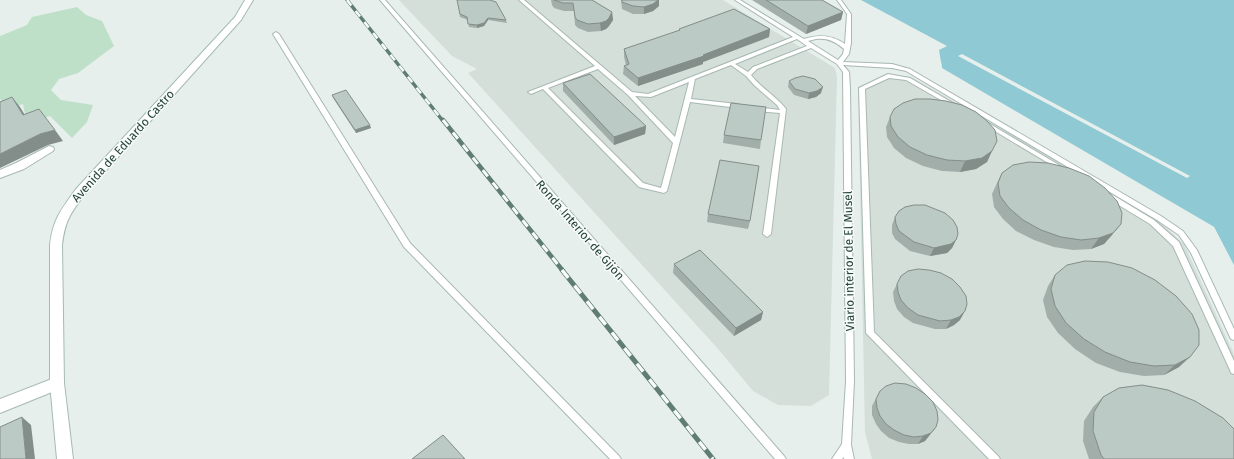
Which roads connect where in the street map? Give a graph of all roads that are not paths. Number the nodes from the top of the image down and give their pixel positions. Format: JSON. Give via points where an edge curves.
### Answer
{"nodes":[{"id":1,"x":249,"y":0,"type":"edge"},
{"id":2,"x":382,"y":0,"type":"edge"},
{"id":3,"x":521,"y":0,"type":"edge"},
{"id":4,"x":738,"y":0,"type":"edge"},
{"id":5,"x":839,"y":0,"type":"edge"},
{"id":6,"x":276,"y":34,"type":"dead end"},
{"id":7,"x":797,"y":37,"type":"junction"},
{"id":8,"x":804,"y":41,"type":"junction"},
{"id":9,"x":811,"y":46,"type":"junction"},
{"id":10,"x":847,"y":48,"type":"junction"},
{"id":11,"x":731,"y":63,"type":"junction"},
{"id":12,"x":839,"y":63,"type":"junction"},
{"id":13,"x":598,"y":67,"type":"junction"},
{"id":14,"x":748,"y":75,"type":"junction"},
{"id":15,"x":693,"y":78,"type":"junction"},
{"id":16,"x":544,"y":87,"type":"junction"},
{"id":17,"x":530,"y":92,"type":"dead end"},
{"id":18,"x":630,"y":94,"type":"junction"},
{"id":19,"x":687,"y":100,"type":"junction"},
{"id":20,"x":783,"y":112,"type":"junction"},
{"id":21,"x":676,"y":142,"type":"junction"},
{"id":22,"x":49,"y":149,"type":"dead end"},
{"id":23,"x":0,"y":174,"type":"edge"},
{"id":24,"x":766,"y":234,"type":"dead end"},
{"id":25,"x":1234,"y":337,"type":"edge"},
{"id":26,"x":1234,"y":370,"type":"edge"},
{"id":27,"x":58,"y":383,"type":"junction"},
{"id":28,"x":0,"y":406,"type":"edge"},
{"id":29,"x":846,"y":445,"type":"junction"},
{"id":30,"x":65,"y":456,"type":"edge"},
{"id":31,"x":616,"y":459,"type":"edge"},
{"id":32,"x":781,"y":459,"type":"edge"},
{"id":33,"x":837,"y":459,"type":"edge"},
{"id":34,"x":849,"y":459,"type":"edge"},
{"id":35,"x":995,"y":459,"type":"edge"}],
"edges":[{"from":1,"to":27,"type":"street","name":"Avenida de Eduardo Castro","via":[[238,18],[94,175],[67,210],[58,227]]},
{"from":2,"to":32,"type":"lane","name":"Ronda Interior de Gijón"},
{"from":3,"to":13,"type":"lane"},
{"from":4,"to":7,"type":"lane"},
{"from":5,"to":10,"type":"lane","via":[[849,14]]},
{"from":6,"to":31,"type":"lane","via":[[407,245]]},
{"from":7,"to":8,"type":"lane"},
{"from":7,"to":11,"type":"lane"},
{"from":8,"to":9,"type":"lane"},
{"from":8,"to":10,"type":"lane","via":[[823,37],[838,40]]},
{"from":9,"to":12,"type":"lane"},
{"from":9,"to":14,"type":"lane","via":[[755,68]]},
{"from":10,"to":12,"type":"lane"},
{"from":11,"to":14,"type":"lane"},
{"from":11,"to":15,"type":"lane"},
{"from":12,"to":25,"type":"lane","via":[[892,66],[908,70],[1159,218],[1182,234],[1194,252]]},
{"from":12,"to":29,"type":"lane","name":"Viario interior de El Musel","via":[[846,72],[847,88],[850,381]]},
{"from":13,"to":16,"type":"lane"},
{"from":13,"to":18,"type":"lane"},
{"from":14,"to":20,"type":"lane","via":[[777,101]]},
{"from":15,"to":18,"type":"lane","via":[[649,96]]},
{"from":15,"to":19,"type":"lane"},
{"from":16,"to":17,"type":"lane"},
{"from":16,"to":21,"type":"lane","via":[[641,185],[664,191]]},
{"from":18,"to":21,"type":"lane"},
{"from":19,"to":20,"type":"lane"},
{"from":19,"to":21,"type":"lane"},
{"from":20,"to":24,"type":"lane"},
{"from":22,"to":23,"type":"street"},
{"from":26,"to":35,"type":"lane","via":[[1176,244],[1152,222],[916,82],[888,76],[862,88],[870,333]]},
{"from":27,"to":28,"type":"street"},
{"from":27,"to":30,"type":"street","name":"Avenida de Eduardo Castro"},
{"from":29,"to":33,"type":"lane","name":"Viario interior de El Musel"},
{"from":29,"to":34,"type":"lane"}]}
